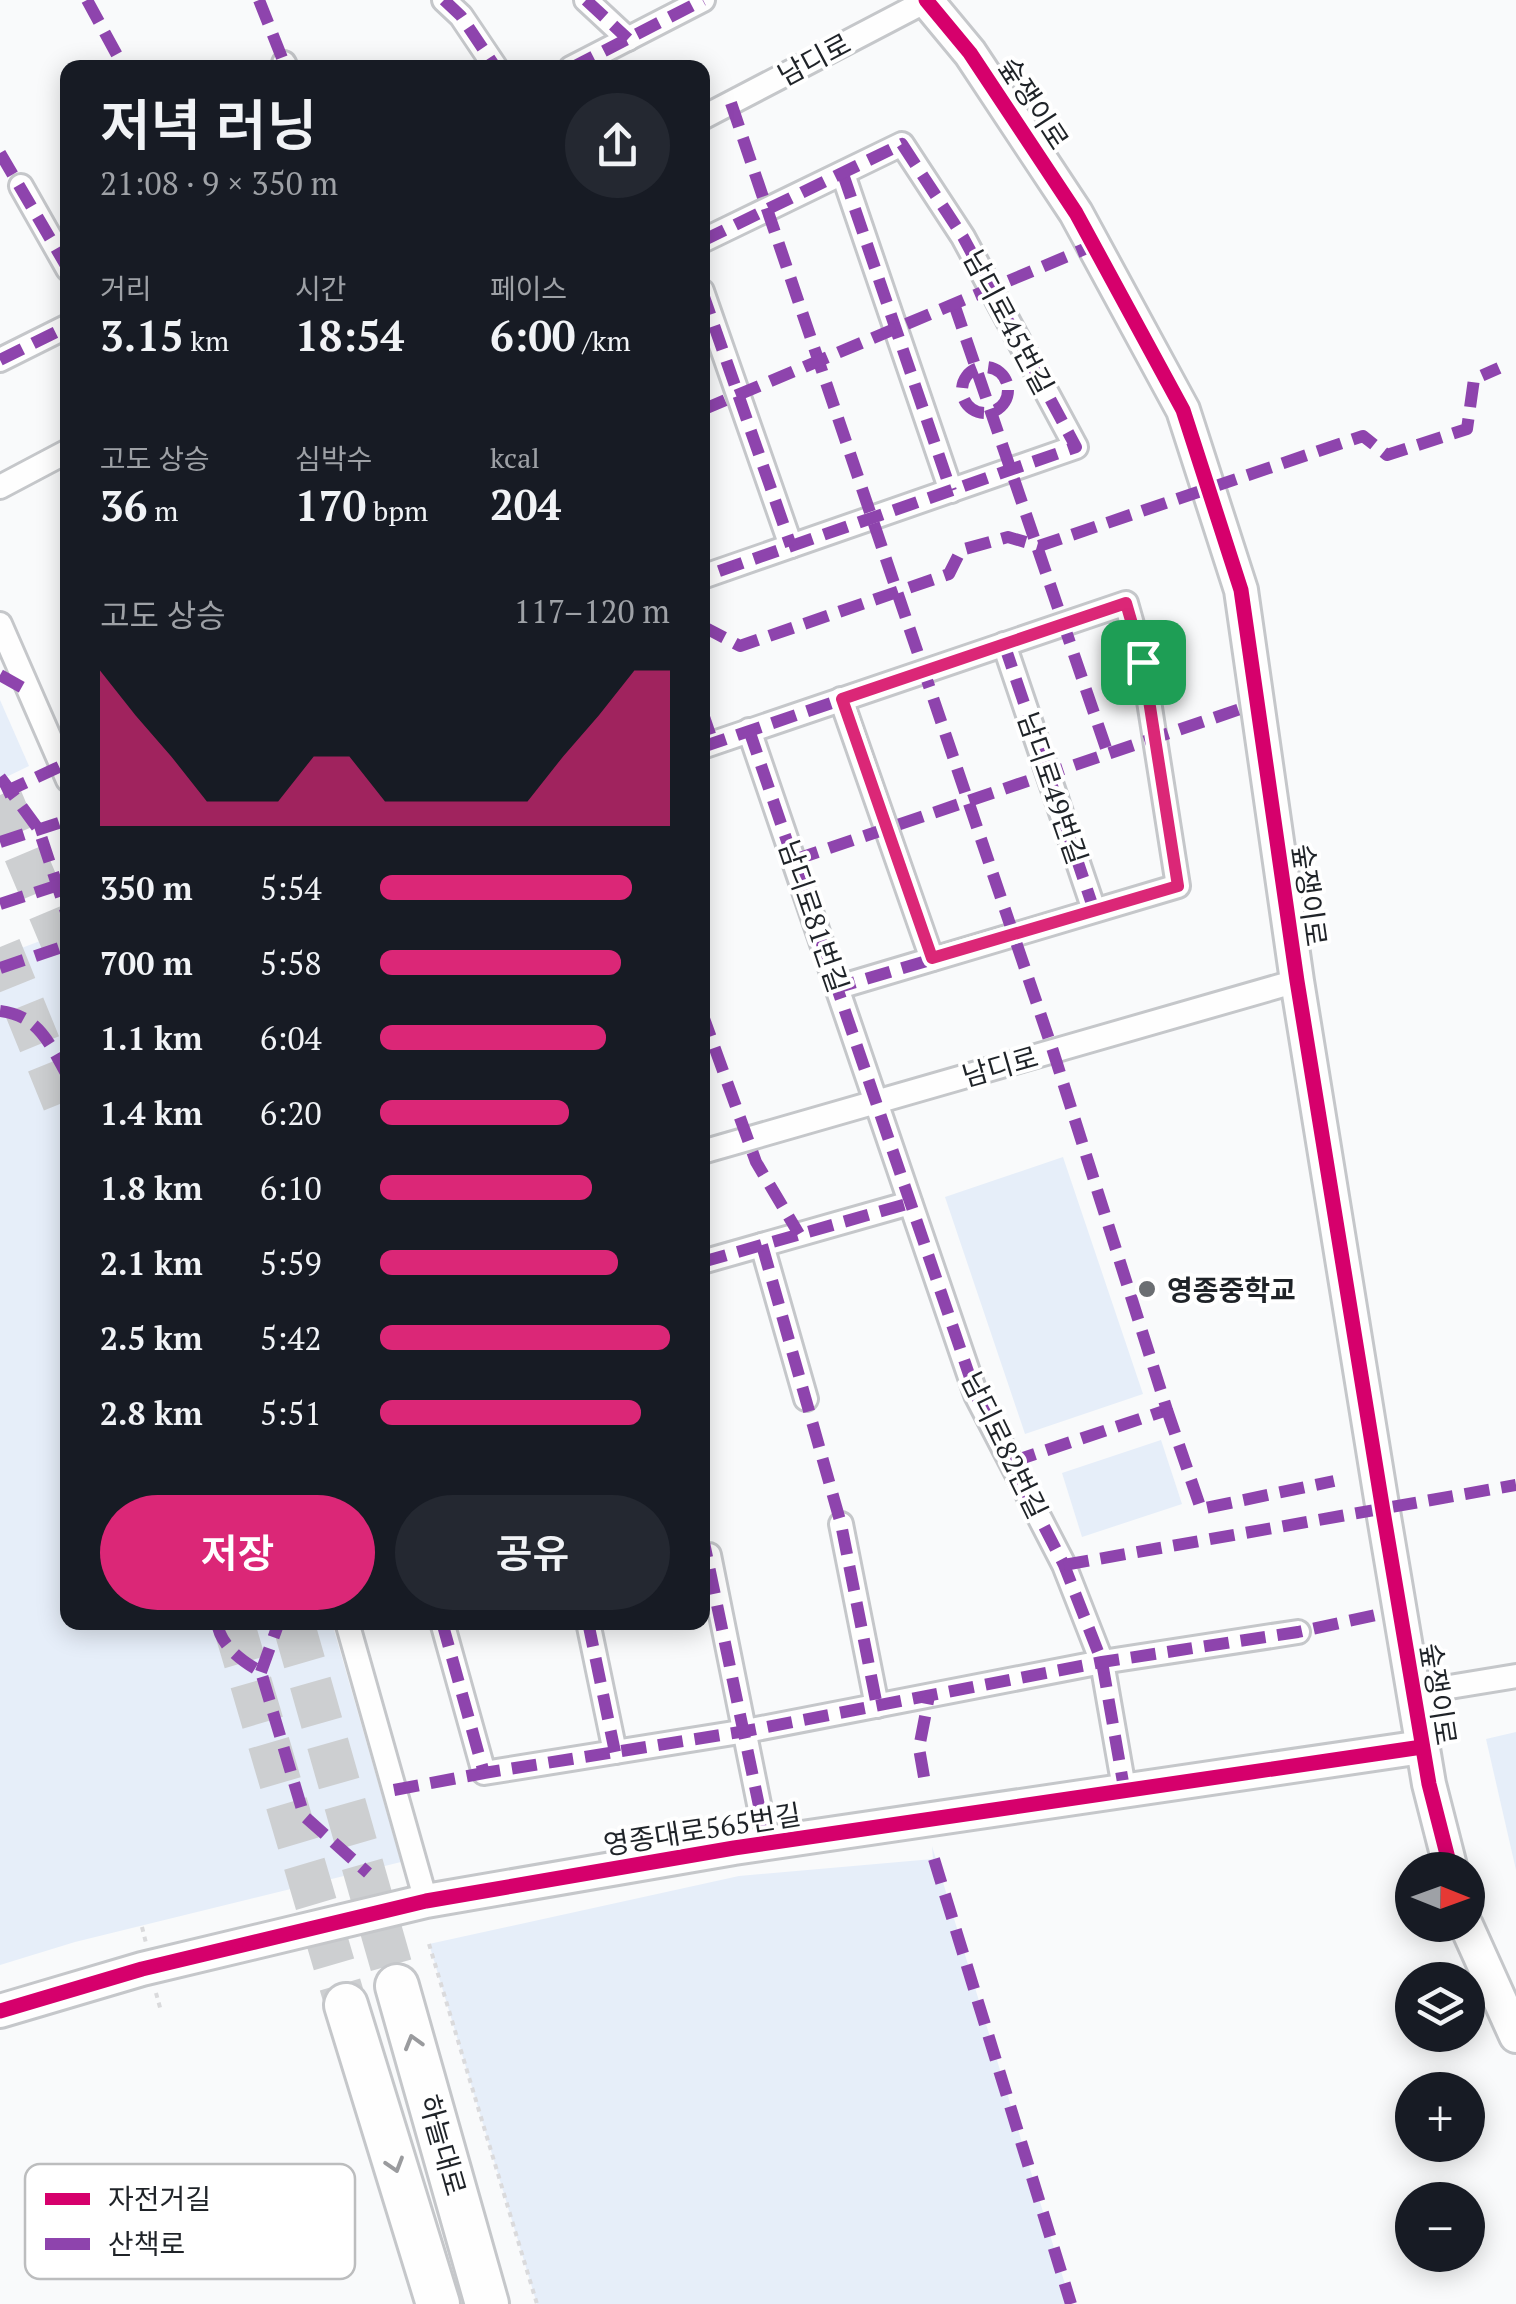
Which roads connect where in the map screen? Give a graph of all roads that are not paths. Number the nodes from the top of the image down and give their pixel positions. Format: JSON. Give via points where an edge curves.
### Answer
{"nodes":[{"id":1,"x":444,"y":0,"type":"edge"},
{"id":2,"x":586,"y":0,"type":"edge"},
{"id":3,"x":703,"y":0,"type":"edge"},
{"id":4,"x":926,"y":0,"type":"edge"},
{"id":5,"x":628,"y":38,"type":"junction"},
{"id":6,"x":491,"y":60,"type":"edge"},
{"id":7,"x":587,"y":60,"type":"edge"},
{"id":8,"x":710,"y":114,"type":"edge"},
{"id":9,"x":843,"y":174,"type":"junction"},
{"id":10,"x":20,"y":186,"type":"dead end"},
{"id":11,"x":710,"y":236,"type":"edge"},
{"id":12,"x":60,"y":255,"type":"edge"},
{"id":13,"x":710,"y":313,"type":"edge"},
{"id":14,"x":60,"y":330,"type":"edge"},
{"id":15,"x":0,"y":360,"type":"edge"},
{"id":16,"x":60,"y":455,"type":"edge"},
{"id":17,"x":0,"y":487,"type":"edge"},
{"id":18,"x":951,"y":490,"type":"junction"},
{"id":19,"x":791,"y":546,"type":"junction"},
{"id":20,"x":710,"y":574,"type":"edge"},
{"id":21,"x":0,"y":624,"type":"edge"},
{"id":22,"x":1004,"y":644,"type":"junction"},
{"id":23,"x":842,"y":699,"type":"junction"},
{"id":24,"x":749,"y":730,"type":"junction"},
{"id":25,"x":710,"y":744,"type":"edge"},
{"id":26,"x":60,"y":762,"type":"edge"},
{"id":27,"x":1094,"y":910,"type":"junction"},
{"id":28,"x":932,"y":958,"type":"junction"},
{"id":29,"x":1297,"y":980,"type":"junction"},
{"id":30,"x":838,"y":987,"type":"junction"},
{"id":31,"x":878,"y":1101,"type":"junction"},
{"id":32,"x":710,"y":1150,"type":"edge"},
{"id":33,"x":910,"y":1203,"type":"junction"},
{"id":34,"x":762,"y":1245,"type":"junction"},
{"id":35,"x":710,"y":1260,"type":"edge"},
{"id":36,"x":806,"y":1399,"type":"dead end"},
{"id":37,"x":840,"y":1524,"type":"dead end"},
{"id":38,"x":710,"y":1564,"type":"edge"},
{"id":39,"x":349,"y":1630,"type":"edge"},
{"id":40,"x":444,"y":1630,"type":"edge"},
{"id":41,"x":590,"y":1630,"type":"edge"},
{"id":42,"x":1298,"y":1632,"type":"dead end"},
{"id":43,"x":1102,"y":1662,"type":"junction"},
{"id":44,"x":1516,"y":1676,"type":"edge"},
{"id":45,"x":1414,"y":1692,"type":"junction"},
{"id":46,"x":877,"y":1706,"type":"junction"},
{"id":47,"x":746,"y":1731,"type":"junction"},
{"id":48,"x":1422,"y":1747,"type":"junction"},
{"id":49,"x":615,"y":1752,"type":"junction"},
{"id":50,"x":1124,"y":1788,"type":"junction"},
{"id":51,"x":767,"y":1844,"type":"junction"},
{"id":52,"x":1447,"y":1852,"type":"edge"},
{"id":53,"x":426,"y":1901,"type":"junction"},
{"id":54,"x":1474,"y":1942,"type":"edge"},
{"id":55,"x":397,"y":1986,"type":"tunnel mouth"},
{"id":56,"x":346,"y":2004,"type":"tunnel mouth"},
{"id":57,"x":0,"y":2010,"type":"edge"},
{"id":58,"x":1516,"y":2036,"type":"edge"},
{"id":59,"x":438,"y":2304,"type":"edge"},
{"id":60,"x":487,"y":2304,"type":"edge"}],
"edges":[{"from":1,"to":6,"type":"street"},
{"from":2,"to":5,"type":"street"},
{"from":3,"to":5,"type":"street"},
{"from":4,"to":8,"type":"street","name":"남디로"},
{"from":4,"to":29,"type":"street","name":"숲쟁이로","via":[[970,53],[1076,213],[1182,410],[1242,590]]},
{"from":5,"to":7,"type":"street"},
{"from":9,"to":11,"type":"street","name":"남디로45번길"},
{"from":9,"to":18,"type":"street"},
{"from":9,"to":18,"type":"street","name":"남디로45번길","via":[[902,144],[964,238],[1076,447]]},
{"from":10,"to":12,"type":"street"},
{"from":13,"to":19,"type":"street"},
{"from":14,"to":15,"type":"street"},
{"from":16,"to":17,"type":"street"},
{"from":18,"to":19,"type":"street","name":"남디로45번길"},
{"from":19,"to":20,"type":"street","name":"남디로45번길"},
{"from":21,"to":26,"type":"street"},
{"from":22,"to":23,"type":"street"},
{"from":22,"to":27,"type":"street","name":"남디로49번길"},
{"from":22,"to":27,"type":"street","via":[[1126,603],[1143,662],[1178,886]]},
{"from":23,"to":24,"type":"street"},
{"from":23,"to":28,"type":"street"},
{"from":24,"to":25,"type":"street"},
{"from":24,"to":30,"type":"street","name":"남디로81번길"},
{"from":27,"to":28,"type":"street"},
{"from":28,"to":30,"type":"street"},
{"from":29,"to":31,"type":"street","name":"남디로"},
{"from":29,"to":45,"type":"street","name":"숲쟁이로"},
{"from":30,"to":31,"type":"street","name":"남디로81번길"},
{"from":31,"to":32,"type":"street","name":"남디로"},
{"from":31,"to":33,"type":"street","name":"남디로82번길"},
{"from":33,"to":34,"type":"street"},
{"from":33,"to":43,"type":"street","name":"남디로82번길","via":[[976,1395],[1064,1565]]},
{"from":34,"to":35,"type":"street"},
{"from":34,"to":36,"type":"street"},
{"from":37,"to":46,"type":"street"},
{"from":38,"to":47,"type":"street"},
{"from":39,"to":53,"type":"street"},
{"from":40,"to":49,"type":"street","via":[[484,1773]]},
{"from":41,"to":49,"type":"street"},
{"from":42,"to":43,"type":"street"},
{"from":43,"to":46,"type":"street"},
{"from":43,"to":50,"type":"street","name":"남디로82번길"},
{"from":44,"to":45,"type":"street"},
{"from":45,"to":48,"type":"street","name":"숲쟁이로"},
{"from":46,"to":47,"type":"street"},
{"from":47,"to":49,"type":"street"},
{"from":47,"to":51,"type":"street"},
{"from":48,"to":50,"type":"street","name":"영종대로565번길"},
{"from":48,"to":52,"type":"street","name":"숲쟁이로"},
{"from":50,"to":51,"type":"street","name":"영종대로565번길"},
{"from":51,"to":53,"type":"street","name":"영종대로565번길"},
{"from":53,"to":57,"type":"street","name":"영종대로565번길"},
{"from":54,"to":58,"type":"street"},
{"from":60,"to":55,"type":"highway","name":"하늘대로","one_way":true},
{"from":56,"to":59,"type":"highway","name":"하늘대로","one_way":true}]}
